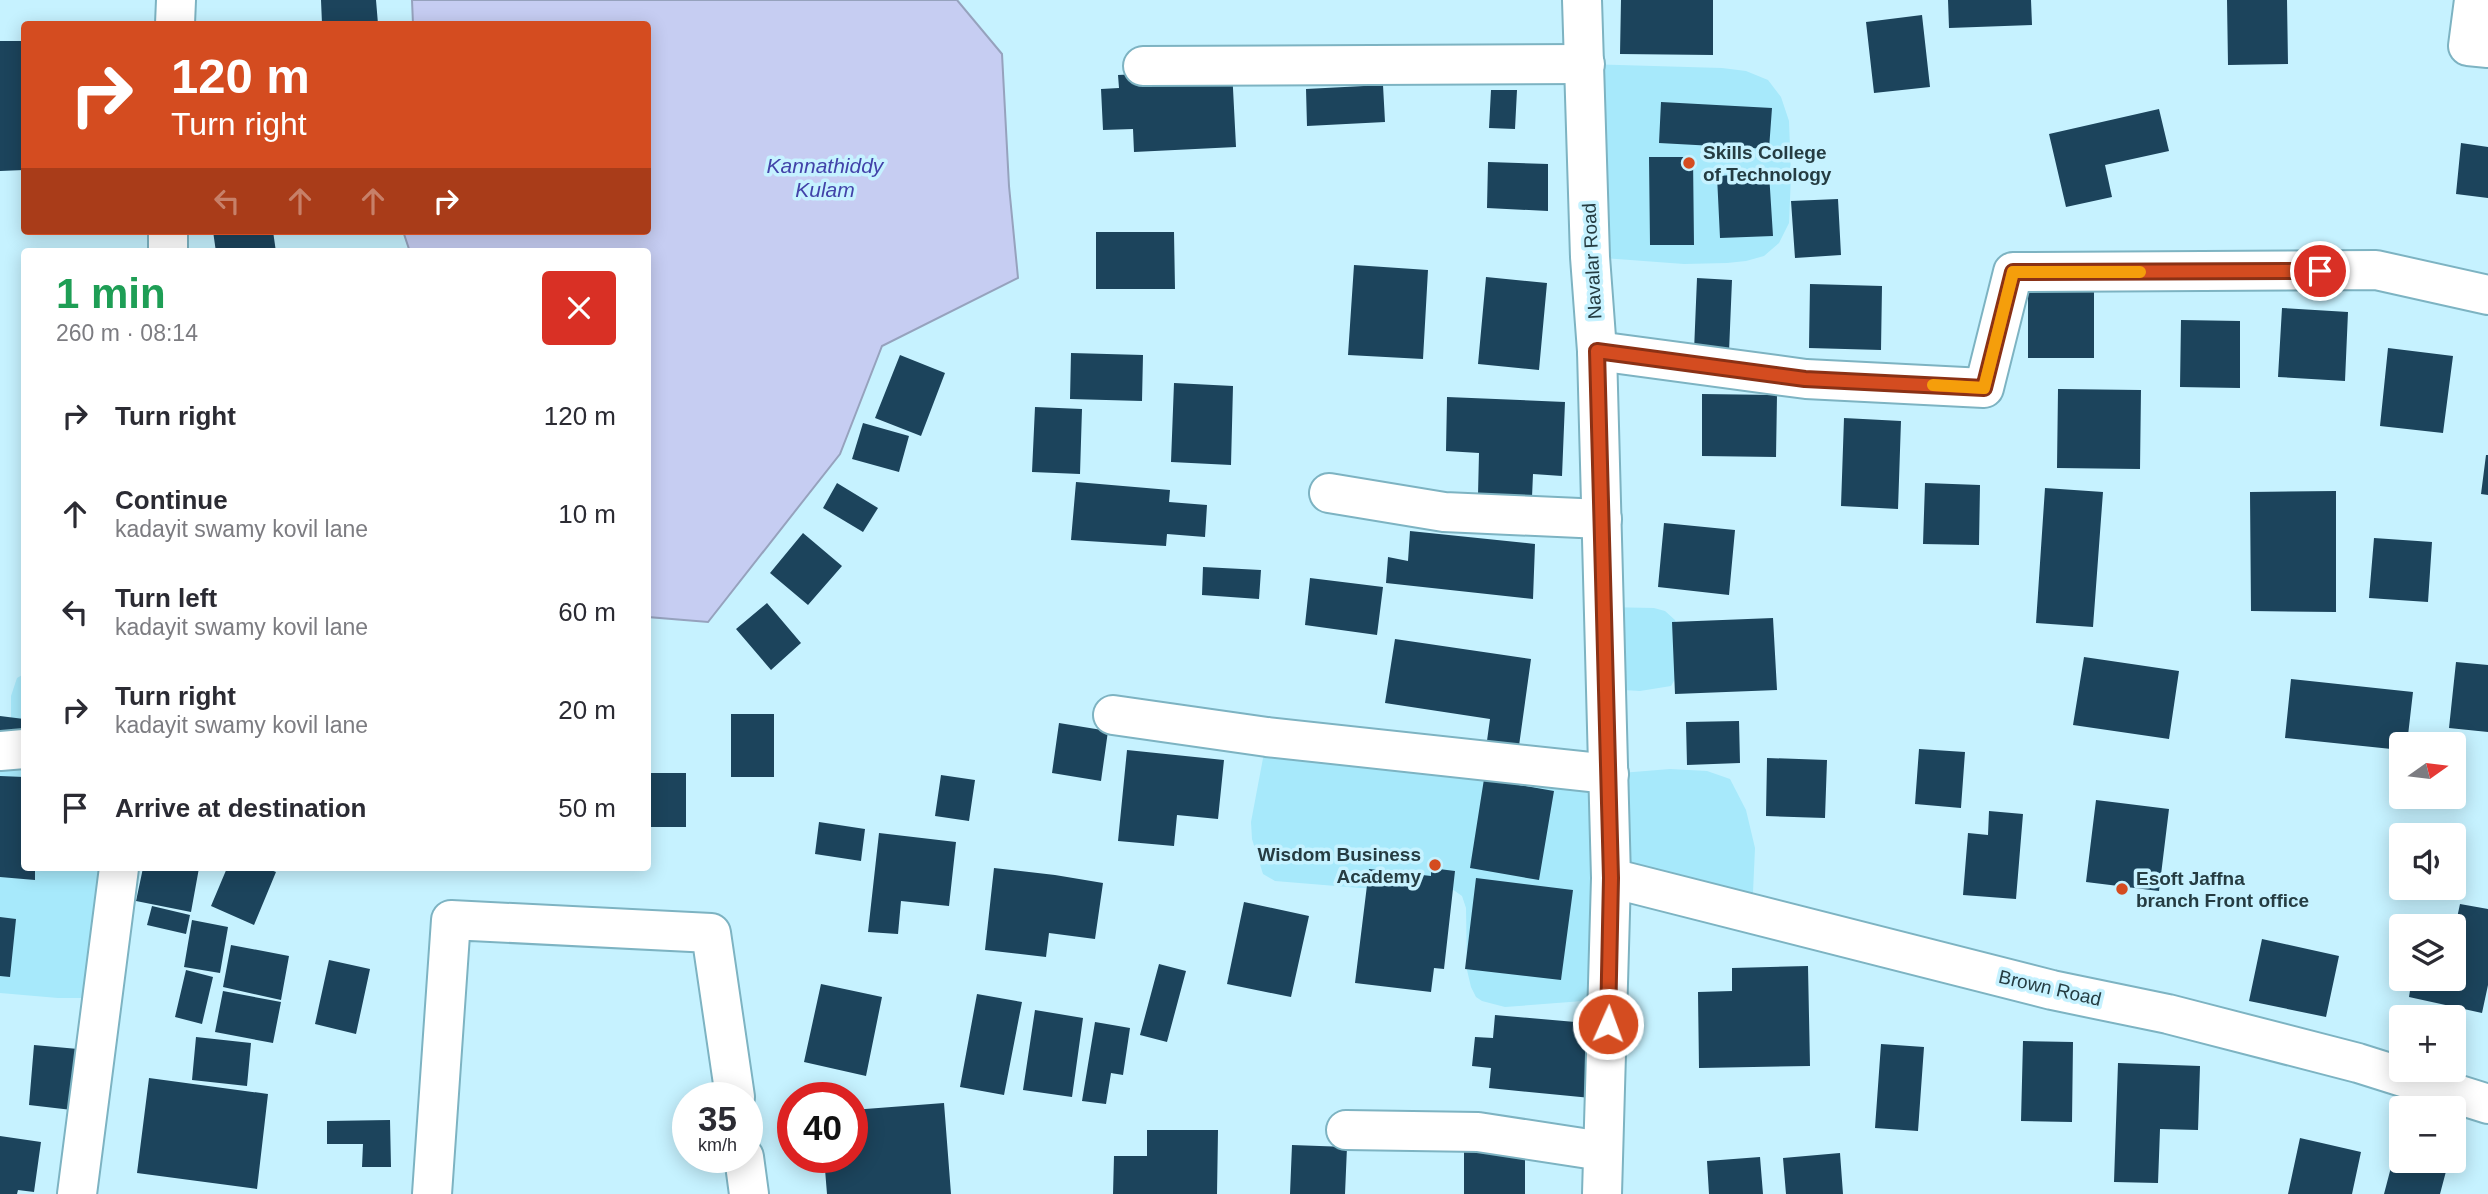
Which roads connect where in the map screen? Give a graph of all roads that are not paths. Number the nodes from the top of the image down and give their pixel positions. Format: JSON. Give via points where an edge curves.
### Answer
{"nodes":[{"id":1,"x":176,"y":0,"type":"edge"},
{"id":2,"x":1582,"y":0,"type":"edge"},
{"id":3,"x":2474,"y":0,"type":"edge"},
{"id":4,"x":175,"y":21,"type":"edge"},
{"id":5,"x":2488,"y":48,"type":"edge"},
{"id":6,"x":1585,"y":64,"type":"junction"},
{"id":7,"x":1143,"y":65,"type":"dead end"},
{"id":8,"x":2488,"y":295,"type":"edge"},
{"id":9,"x":1597,"y":351,"type":"junction"},
{"id":10,"x":1329,"y":493,"type":"dead end"},
{"id":11,"x":1602,"y":519,"type":"junction"},
{"id":12,"x":1113,"y":715,"type":"dead end"},
{"id":13,"x":21,"y":749,"type":"edge"},
{"id":14,"x":0,"y":751,"type":"edge"},
{"id":15,"x":1609,"y":774,"type":"junction"},
{"id":16,"x":120,"y":871,"type":"edge"},
{"id":17,"x":1611,"y":878,"type":"junction"},
{"id":18,"x":733,"y":1082,"type":"edge"},
{"id":19,"x":2488,"y":1104,"type":"edge"},
{"id":20,"x":1346,"y":1130,"type":"dead end"},
{"id":21,"x":1602,"y":1150,"type":"junction"},
{"id":22,"x":746,"y":1173,"type":"edge"},
{"id":23,"x":76,"y":1194,"type":"edge"},
{"id":24,"x":432,"y":1194,"type":"edge"},
{"id":25,"x":749,"y":1194,"type":"edge"},
{"id":26,"x":1602,"y":1194,"type":"edge"}],
"edges":[{"from":1,"to":4,"type":"street"},
{"from":2,"to":6,"type":"street","name":"Navalar Road"},
{"from":3,"to":5,"type":"street","via":[[2468,46]]},
{"from":6,"to":7,"type":"street"},
{"from":6,"to":9,"type":"street","name":"Navalar Road"},
{"from":8,"to":9,"type":"street","via":[[2376,270],[2013,272],[1984,388],[1805,379]]},
{"from":9,"to":11,"type":"street","name":"Navalar Road"},
{"from":10,"to":11,"type":"street","via":[[1444,512]]},
{"from":11,"to":15,"type":"street","name":"Navalar Road"},
{"from":12,"to":15,"type":"street","via":[[1267,737]]},
{"from":13,"to":14,"type":"street"},
{"from":15,"to":17,"type":"street","name":"Navalar Road"},
{"from":16,"to":23,"type":"street"},
{"from":17,"to":19,"type":"street","name":"Brown Road","via":[[2345,1059]]},
{"from":17,"to":21,"type":"street","name":"Navalar Road"},
{"from":18,"to":24,"type":"street","via":[[711,933],[451,920]]},
{"from":20,"to":21,"type":"street","via":[[1478,1132]]},
{"from":21,"to":26,"type":"street","name":"Navalar Road"},
{"from":22,"to":25,"type":"street"}]}
